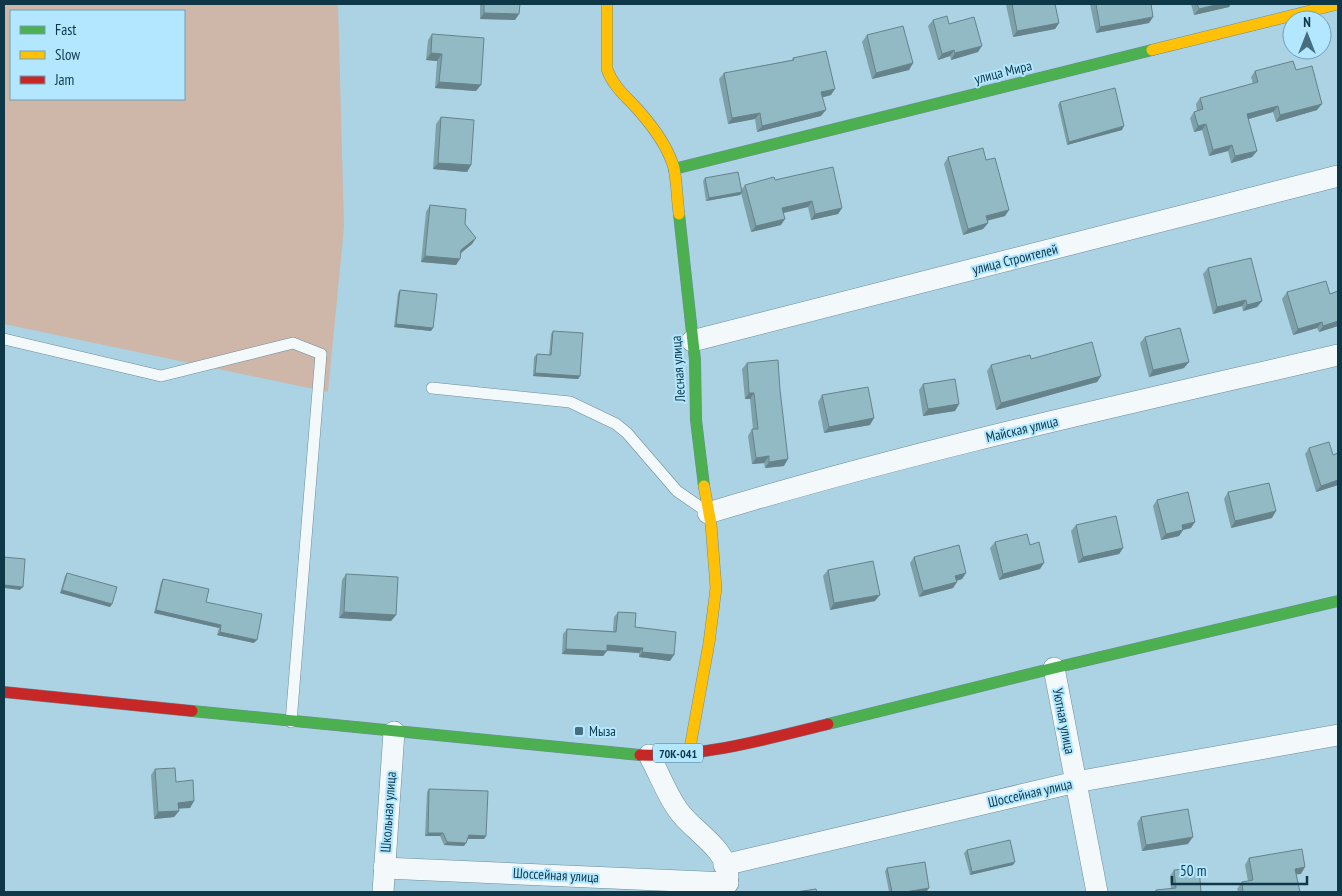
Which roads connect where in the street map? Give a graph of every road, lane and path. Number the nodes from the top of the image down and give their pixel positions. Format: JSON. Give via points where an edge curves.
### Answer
{"nodes":[{"id":1,"x":607,"y":4,"type":"edge"},
{"id":2,"x":1338,"y":4,"type":"edge"},
{"id":3,"x":674,"y":169,"type":"junction"},
{"id":4,"x":1338,"y":176,"type":"edge"},
{"id":5,"x":4,"y":339,"type":"edge"},
{"id":6,"x":692,"y":342,"type":"junction"},
{"id":7,"x":1338,"y":355,"type":"edge"},
{"id":8,"x":432,"y":388,"type":"dead end"},
{"id":9,"x":708,"y":513,"type":"junction"},
{"id":10,"x":1338,"y":601,"type":"edge"},
{"id":11,"x":1054,"y":668,"type":"junction"},
{"id":12,"x":4,"y":692,"type":"edge"},
{"id":13,"x":291,"y":722,"type":"junction"},
{"id":14,"x":394,"y":732,"type":"junction"},
{"id":15,"x":1338,"y":735,"type":"edge"},
{"id":16,"x":689,"y":753,"type":"junction"},
{"id":17,"x":649,"y":755,"type":"junction"},
{"id":18,"x":1076,"y":782,"type":"junction"},
{"id":19,"x":384,"y":868,"type":"junction"},
{"id":20,"x":727,"y":880,"type":"edge"},
{"id":21,"x":383,"y":892,"type":"edge"},
{"id":22,"x":1097,"y":892,"type":"edge"}],
"edges":[{"from":1,"to":3,"type":"street","name":"Лесная улица","via":[[609,77],[660,136]]},
{"from":2,"to":3,"type":"street","name":"улица Мира"},
{"from":3,"to":6,"type":"street","name":"Лесная улица"},
{"from":4,"to":6,"type":"street","name":"улица Строителей"},
{"from":5,"to":13,"type":"lane","via":[[161,376],[293,343],[321,354]]},
{"from":6,"to":9,"type":"street","name":"Лесная улица","via":[[696,420]]},
{"from":7,"to":9,"type":"street","name":"Майская улица","via":[[965,442]]},
{"from":8,"to":9,"type":"lane","via":[[570,402],[588,409],[627,432],[677,491]]},
{"from":9,"to":16,"type":"street","name":"Лесная улица","via":[[716,588]]},
{"from":10,"to":11,"type":"street","number":"70К-041"},
{"from":11,"to":16,"type":"street","number":"70К-041","via":[[762,740]]},
{"from":11,"to":18,"type":"street","name":"Уютная улица"},
{"from":12,"to":13,"type":"street","number":"70К-041"},
{"from":13,"to":14,"type":"street","number":"70К-041"},
{"from":14,"to":17,"type":"street","number":"70К-041"},
{"from":14,"to":19,"type":"street","name":"Школьная улица"},
{"from":15,"to":18,"type":"street","name":"Шоссейная улица"},
{"from":16,"to":17,"type":"street","number":"70К-041"},
{"from":17,"to":20,"type":"street","via":[[678,811],[720,856]]},
{"from":18,"to":20,"type":"street","name":"Шоссейная улица"},
{"from":18,"to":22,"type":"street","name":"Уютная улица"},
{"from":19,"to":20,"type":"street","name":"Шоссейная улица"},
{"from":19,"to":21,"type":"street","name":"Школьная улица"}]}
